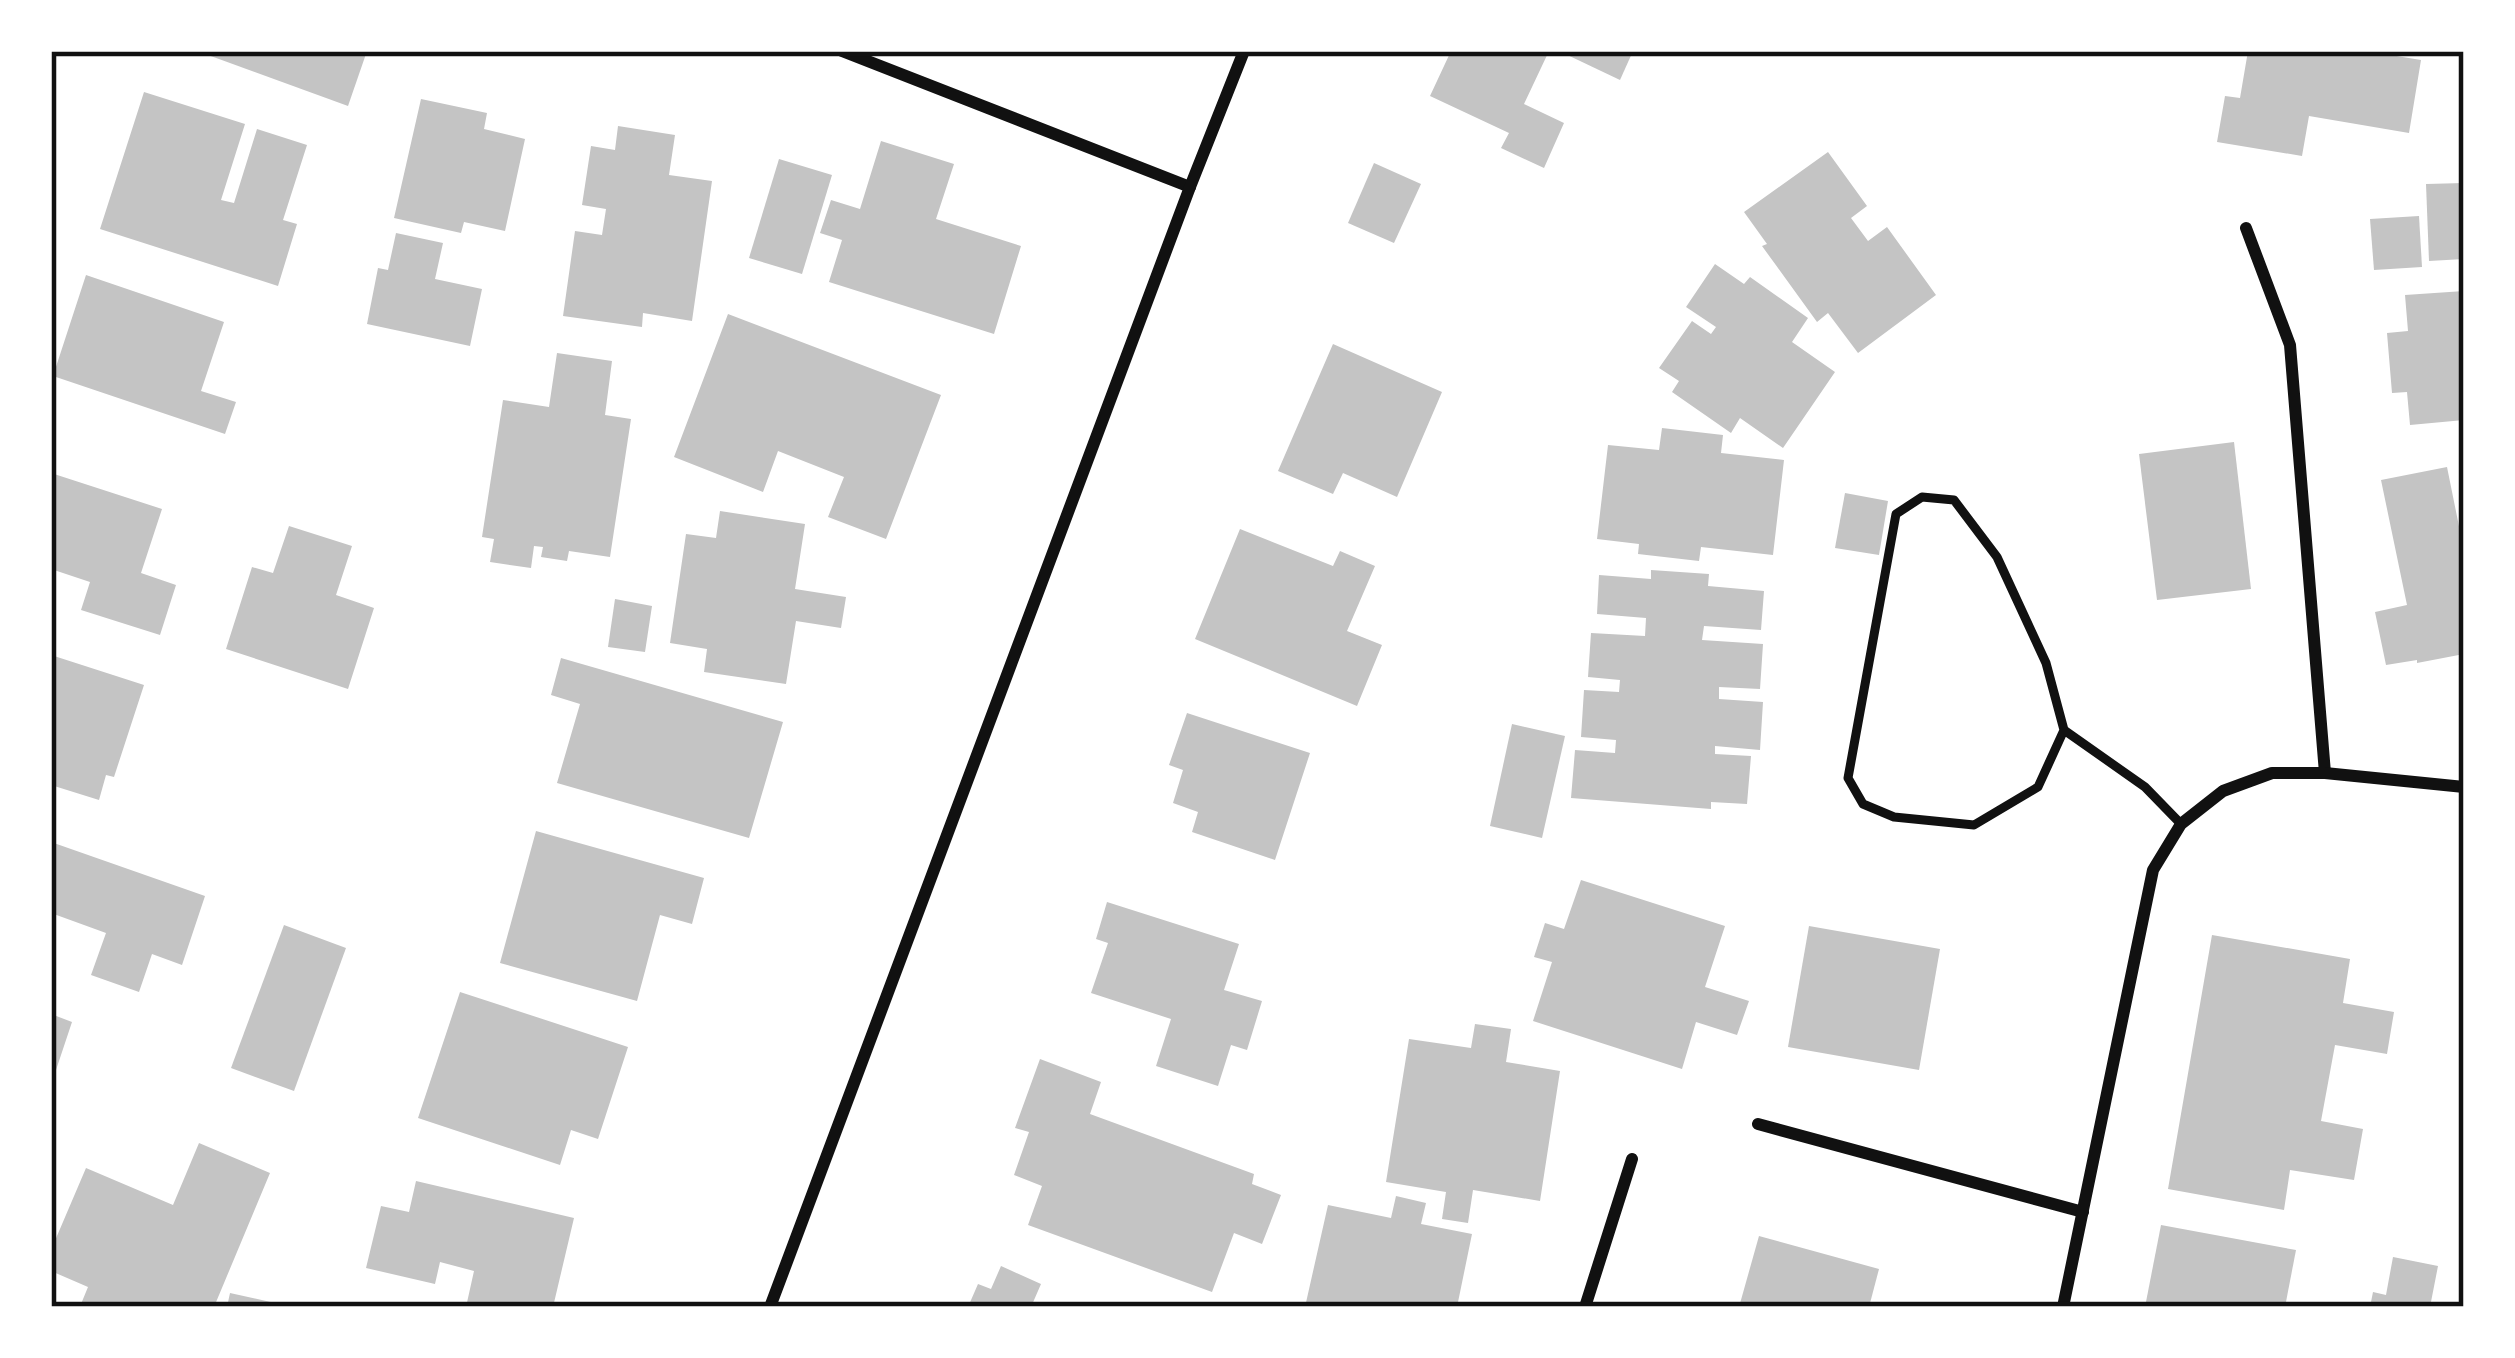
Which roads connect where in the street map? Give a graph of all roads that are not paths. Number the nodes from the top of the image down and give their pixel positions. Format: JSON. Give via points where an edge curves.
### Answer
{"nodes":[{"id":1,"x":842,"y":51,"type":"edge"},
{"id":2,"x":1244,"y":51,"type":"edge"},
{"id":3,"x":1190,"y":187,"type":"junction"},
{"id":4,"x":2246,"y":228,"type":"dead end"},
{"id":5,"x":2065,"y":730,"type":"junction"},
{"id":6,"x":2325,"y":773,"type":"junction"},
{"id":7,"x":2464,"y":787,"type":"edge"},
{"id":8,"x":2181,"y":824,"type":"junction"},
{"id":9,"x":1758,"y":1124,"type":"dead end"},
{"id":10,"x":1632,"y":1159,"type":"dead end"},
{"id":11,"x":2083,"y":1212,"type":"junction"},
{"id":12,"x":770,"y":1307,"type":"edge"},
{"id":13,"x":1585,"y":1307,"type":"edge"},
{"id":14,"x":2063,"y":1307,"type":"edge"}],
"edges":[{"from":1,"to":3,"type":"street"},
{"from":2,"to":3,"type":"street"},
{"from":3,"to":12,"type":"street"},
{"from":4,"to":6,"type":"street","via":[[2290,345]]},
{"from":5,"to":5,"type":"lane","via":[[2047,663],[1997,556],[1954,500],[1922,497],[1896,514],[1848,778],[1863,804],[1894,817],[1974,825],[2038,787]]},
{"from":5,"to":8,"type":"lane","via":[[2145,787]]},
{"from":6,"to":7,"type":"street"},
{"from":6,"to":8,"type":"street","via":[[2272,772],[2223,791]]},
{"from":8,"to":11,"type":"street","via":[[2153,870]]},
{"from":9,"to":11,"type":"street"},
{"from":10,"to":13,"type":"street"},
{"from":11,"to":14,"type":"street"}]}
